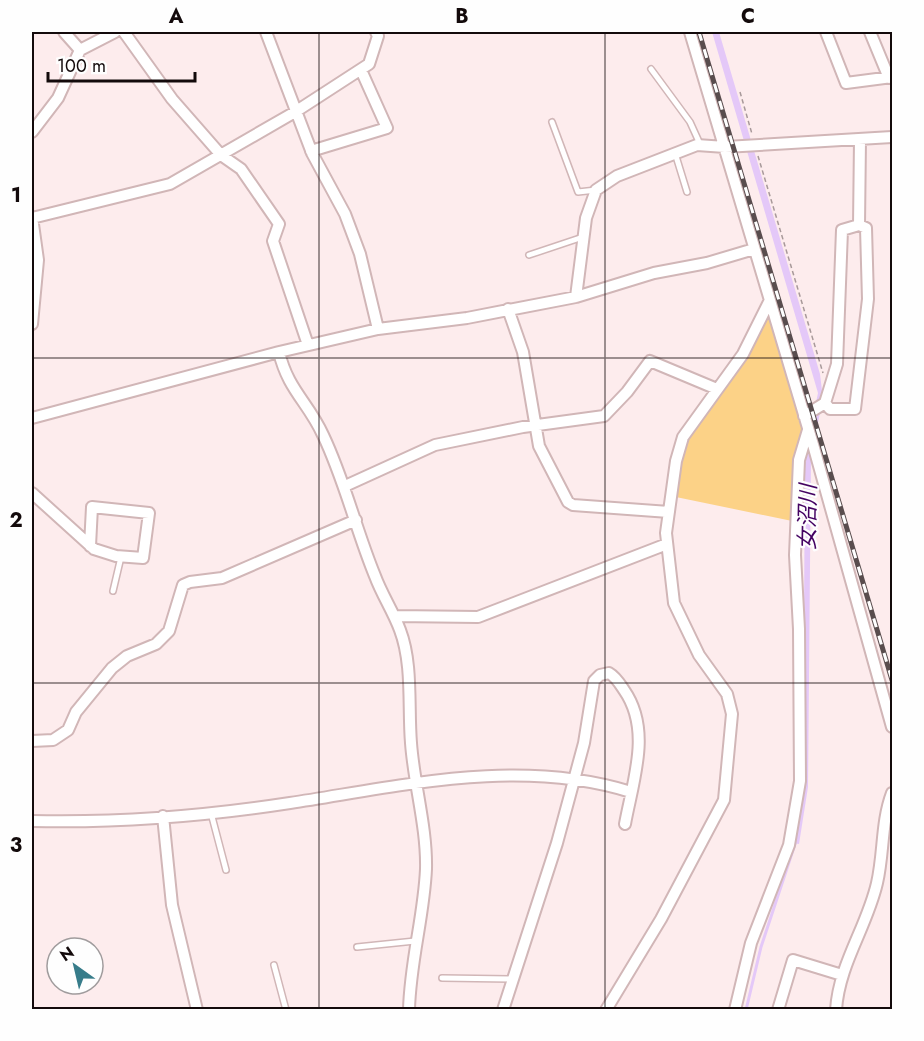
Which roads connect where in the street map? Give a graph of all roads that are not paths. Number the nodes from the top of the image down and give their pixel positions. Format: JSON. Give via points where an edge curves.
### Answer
{"nodes":[{"id":1,"x":64,"y":32,"type":"edge"},
{"id":2,"x":114,"y":32,"type":"edge"},
{"id":3,"x":124,"y":32,"type":"edge"},
{"id":4,"x":266,"y":32,"type":"edge"},
{"id":5,"x":690,"y":32,"type":"edge"},
{"id":6,"x":826,"y":32,"type":"edge"},
{"id":7,"x":870,"y":32,"type":"edge"},
{"id":8,"x":379,"y":33,"type":"edge"},
{"id":9,"x":80,"y":50,"type":"junction"},
{"id":10,"x":651,"y":69,"type":"dead end"},
{"id":11,"x":361,"y":70,"type":"junction"},
{"id":12,"x":891,"y":77,"type":"edge"},
{"id":13,"x":295,"y":112,"type":"junction"},
{"id":14,"x":552,"y":122,"type":"dead end"},
{"id":15,"x":32,"y":132,"type":"edge"},
{"id":16,"x":892,"y":137,"type":"edge"},
{"id":17,"x":860,"y":140,"type":"junction"},
{"id":18,"x":701,"y":146,"type":"junction"},
{"id":19,"x":725,"y":147,"type":"junction"},
{"id":20,"x":311,"y":151,"type":"junction"},
{"id":21,"x":675,"y":153,"type":"junction"},
{"id":22,"x":221,"y":154,"type":"junction"},
{"id":23,"x":596,"y":190,"type":"junction"},
{"id":24,"x":687,"y":192,"type":"dead end"},
{"id":25,"x":32,"y":218,"type":"edge"},
{"id":26,"x":859,"y":225,"type":"junction"},
{"id":27,"x":585,"y":237,"type":"junction"},
{"id":28,"x":754,"y":249,"type":"junction"},
{"id":29,"x":529,"y":255,"type":"dead end"},
{"id":30,"x":576,"y":297,"type":"junction"},
{"id":31,"x":769,"y":303,"type":"junction"},
{"id":32,"x":508,"y":309,"type":"junction"},
{"id":33,"x":32,"y":324,"type":"edge"},
{"id":34,"x":378,"y":329,"type":"junction"},
{"id":35,"x":308,"y":345,"type":"junction"},
{"id":36,"x":279,"y":352,"type":"junction"},
{"id":37,"x":717,"y":389,"type":"junction"},
{"id":38,"x":825,"y":404,"type":"junction"},
{"id":39,"x":804,"y":416,"type":"junction"},
{"id":40,"x":32,"y":418,"type":"edge"},
{"id":41,"x":535,"y":425,"type":"junction"},
{"id":42,"x":808,"y":430,"type":"junction"},
{"id":43,"x":345,"y":486,"type":"junction"},
{"id":44,"x":32,"y":493,"type":"edge"},
{"id":45,"x":669,"y":512,"type":"junction"},
{"id":46,"x":356,"y":520,"type":"junction"},
{"id":47,"x":667,"y":544,"type":"junction"},
{"id":48,"x":90,"y":546,"type":"junction"},
{"id":49,"x":121,"y":556,"type":"junction"},
{"id":50,"x":113,"y":591,"type":"dead end"},
{"id":51,"x":394,"y":616,"type":"junction"},
{"id":52,"x":892,"y":727,"type":"edge"},
{"id":53,"x":32,"y":741,"type":"edge"},
{"id":54,"x":572,"y":780,"type":"junction"},
{"id":55,"x":416,"y":783,"type":"junction"},
{"id":56,"x":631,"y":792,"type":"junction"},
{"id":57,"x":892,"y":793,"type":"edge"},
{"id":58,"x":210,"y":812,"type":"junction"},
{"id":59,"x":163,"y":816,"type":"junction"},
{"id":60,"x":32,"y":821,"type":"edge"},
{"id":61,"x":625,"y":824,"type":"dead end"},
{"id":62,"x":226,"y":870,"type":"dead end"},
{"id":63,"x":415,"y":941,"type":"junction"},
{"id":64,"x":357,"y":947,"type":"dead end"},
{"id":65,"x":273,"y":965,"type":"dead end"},
{"id":66,"x":842,"y":975,"type":"junction"},
{"id":67,"x":442,"y":978,"type":"dead end"},
{"id":68,"x":513,"y":979,"type":"junction"},
{"id":69,"x":197,"y":1010,"type":"edge"},
{"id":70,"x":286,"y":1010,"type":"edge"},
{"id":71,"x":409,"y":1010,"type":"edge"},
{"id":72,"x":503,"y":1010,"type":"edge"},
{"id":73,"x":606,"y":1010,"type":"edge"},
{"id":74,"x":735,"y":1010,"type":"edge"},
{"id":75,"x":778,"y":1010,"type":"edge"},
{"id":76,"x":836,"y":1010,"type":"edge"}],
"edges":[{"from":1,"to":9,"type":"street"},
{"from":2,"to":9,"type":"street"},
{"from":3,"to":22,"type":"street","via":[[172,99]]},
{"from":4,"to":13,"type":"street"},
{"from":5,"to":19,"type":"street"},
{"from":6,"to":12,"type":"street","via":[[846,83]]},
{"from":7,"to":12,"type":"street"},
{"from":8,"to":11,"type":"street","via":[[369,64]]},
{"from":9,"to":15,"type":"street","via":[[58,98]]},
{"from":10,"to":18,"type":"lane","via":[[690,122]]},
{"from":11,"to":13,"type":"street"},
{"from":11,"to":20,"type":"street","via":[[387,128]]},
{"from":13,"to":20,"type":"street"},
{"from":13,"to":22,"type":"street"},
{"from":14,"to":23,"type":"lane","via":[[578,192]]},
{"from":16,"to":17,"type":"street"},
{"from":17,"to":19,"type":"street"},
{"from":17,"to":26,"type":"street"},
{"from":18,"to":19,"type":"street"},
{"from":18,"to":21,"type":"street"},
{"from":19,"to":28,"type":"street"},
{"from":20,"to":34,"type":"street","via":[[345,214],[360,254]]},
{"from":21,"to":23,"type":"street","via":[[617,176]]},
{"from":21,"to":24,"type":"lane"},
{"from":22,"to":25,"type":"street","via":[[170,184]]},
{"from":22,"to":35,"type":"street","via":[[241,169],[279,224],[273,241]]},
{"from":23,"to":27,"type":"street","via":[[586,218]]},
{"from":25,"to":33,"type":"street","via":[[38,260]]},
{"from":26,"to":38,"type":"street","via":[[842,230],[837,364]]},
{"from":26,"to":38,"type":"street","via":[[866,228],[868,243],[868,299],[855,409],[830,409]]},
{"from":27,"to":29,"type":"lane"},
{"from":27,"to":30,"type":"street"},
{"from":28,"to":30,"type":"street"},
{"from":28,"to":31,"type":"street"},
{"from":30,"to":32,"type":"street"},
{"from":31,"to":37,"type":"street","via":[[743,354]]},
{"from":31,"to":39,"type":"street"},
{"from":32,"to":34,"type":"street"},
{"from":32,"to":41,"type":"street","via":[[523,352]]},
{"from":34,"to":35,"type":"street"},
{"from":35,"to":36,"type":"street"},
{"from":36,"to":40,"type":"street"},
{"from":36,"to":43,"type":"street","via":[[284,370],[299,400],[315,418]]},
{"from":37,"to":41,"type":"street","via":[[650,361],[604,416]]},
{"from":37,"to":45,"type":"street","via":[[683,437]]},
{"from":38,"to":39,"type":"street"},
{"from":39,"to":42,"type":"street"},
{"from":41,"to":43,"type":"street","via":[[435,445]]},
{"from":41,"to":45,"type":"street","via":[[539,446],[568,502]]},
{"from":42,"to":52,"type":"street"},
{"from":42,"to":74,"type":"street","via":[[799,460],[795,555],[800,781],[789,845],[751,943]]},
{"from":43,"to":46,"type":"street"},
{"from":44,"to":48,"type":"street"},
{"from":45,"to":47,"type":"street"},
{"from":46,"to":51,"type":"street","via":[[376,579]]},
{"from":46,"to":53,"type":"street","via":[[222,578],[183,585],[169,631],[156,644],[127,656],[112,668],[76,712],[68,730],[53,740]]},
{"from":47,"to":51,"type":"street","via":[[478,617]]},
{"from":47,"to":73,"type":"street","via":[[674,603],[699,655],[727,694],[732,714],[724,800],[655,929]]},
{"from":48,"to":49,"type":"street"},
{"from":48,"to":49,"type":"street","via":[[92,507],[149,513],[143,558]]},
{"from":49,"to":50,"type":"lane"},
{"from":51,"to":55,"type":"street","via":[[405,657]]},
{"from":54,"to":55,"type":"street","via":[[466,776]]},
{"from":54,"to":56,"type":"street"},
{"from":54,"to":56,"type":"street","via":[[584,743],[594,681],[609,673],[635,705],[638,716],[640,734]]},
{"from":54,"to":68,"type":"street","via":[[557,843]]},
{"from":55,"to":58,"type":"street"},
{"from":55,"to":63,"type":"street","via":[[426,872]]},
{"from":56,"to":61,"type":"street"},
{"from":57,"to":66,"type":"street","via":[[877,884]]},
{"from":58,"to":59,"type":"street"},
{"from":58,"to":62,"type":"lane"},
{"from":59,"to":60,"type":"street"},
{"from":59,"to":69,"type":"street","via":[[172,905]]},
{"from":63,"to":64,"type":"lane"},
{"from":63,"to":71,"type":"street"},
{"from":65,"to":70,"type":"lane"},
{"from":66,"to":75,"type":"street","via":[[793,960]]},
{"from":66,"to":76,"type":"street"},
{"from":67,"to":68,"type":"lane"},
{"from":68,"to":72,"type":"street"}]}
